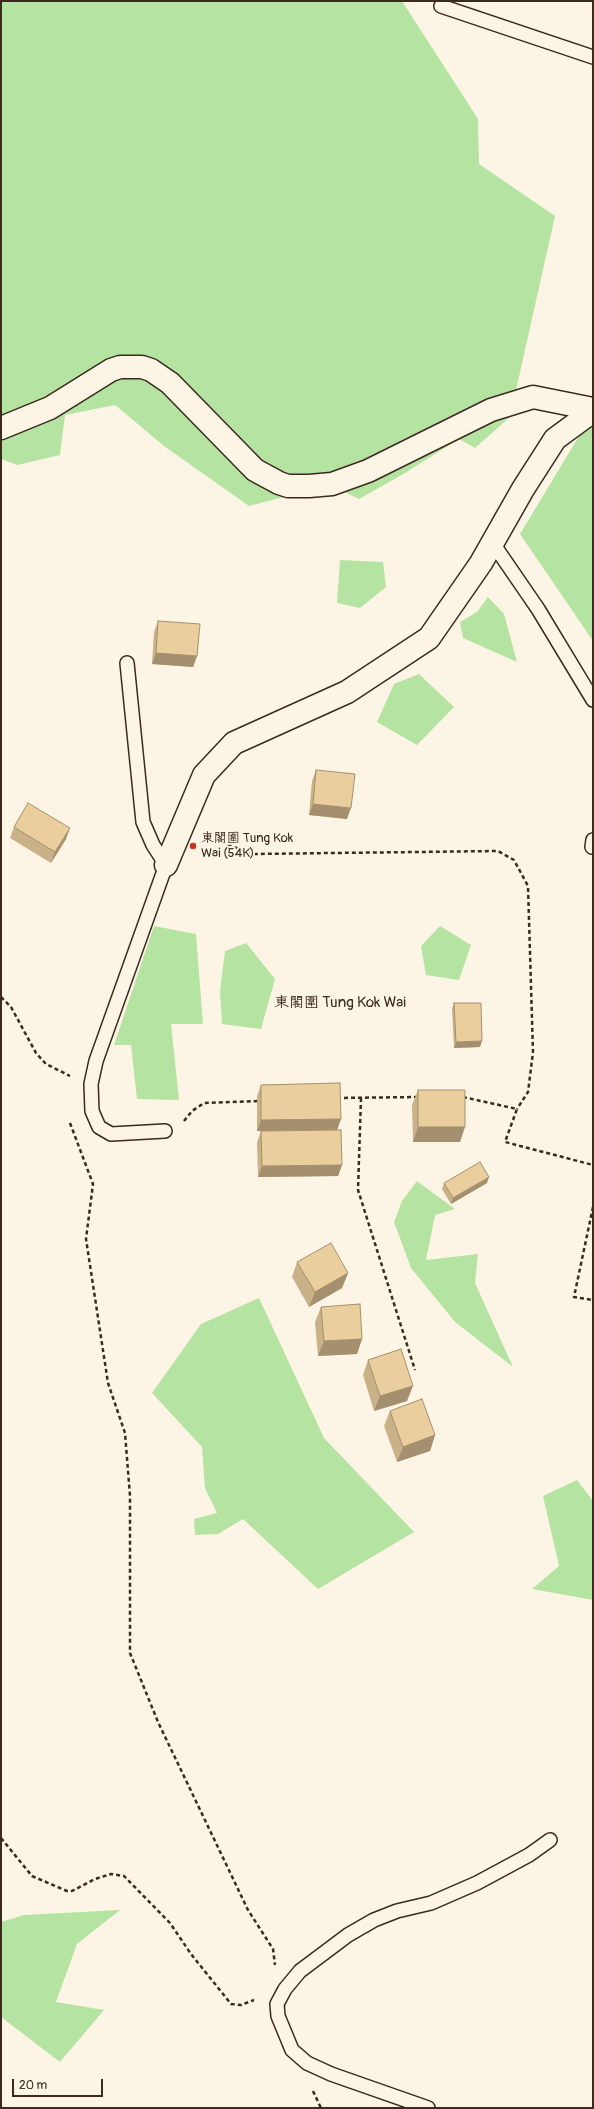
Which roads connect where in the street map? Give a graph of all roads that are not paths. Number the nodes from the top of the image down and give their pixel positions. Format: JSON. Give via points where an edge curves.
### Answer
{"nodes":[{"id":1,"x":440,"y":6,"type":"dead end"},
{"id":2,"x":593,"y":57,"type":"edge"},
{"id":3,"x":593,"y":410,"type":"edge"},
{"id":4,"x":1,"y":428,"type":"edge"},
{"id":5,"x":492,"y":542,"type":"junction"},
{"id":6,"x":126,"y":664,"type":"dead end"},
{"id":7,"x":593,"y":700,"type":"edge"},
{"id":8,"x":166,"y":865,"type":"junction"},
{"id":9,"x":164,"y":1131,"type":"road end"},
{"id":10,"x":550,"y":1840,"type":"dead end"},
{"id":11,"x":428,"y":2108,"type":"edge"}],
"edges":[{"from":1,"to":2,"type":"lane"},
{"from":3,"to":4,"type":"street","via":[[533,398],[491,410],[368,471],[332,484],[309,486],[279,483],[256,470],[170,383],[142,367],[120,367],[111,370],[50,408]]},
{"from":3,"to":5,"type":"street","via":[[554,439]]},
{"from":5,"to":7,"type":"lane","via":[[538,609]]},
{"from":5,"to":8,"type":"street","via":[[481,563],[429,638],[347,692],[234,743],[204,775]]},
{"from":6,"to":8,"type":"lane","via":[[143,822],[153,845]]},
{"from":8,"to":9,"type":"lane","via":[[96,1061],[91,1084],[92,1111],[99,1127],[111,1134]]},
{"from":10,"to":11,"type":"lane","via":[[529,1855],[478,1883],[432,1903],[397,1910],[348,1935],[300,1971],[285,1989],[277,2004],[278,2016],[292,2050],[307,2063]]}]}
